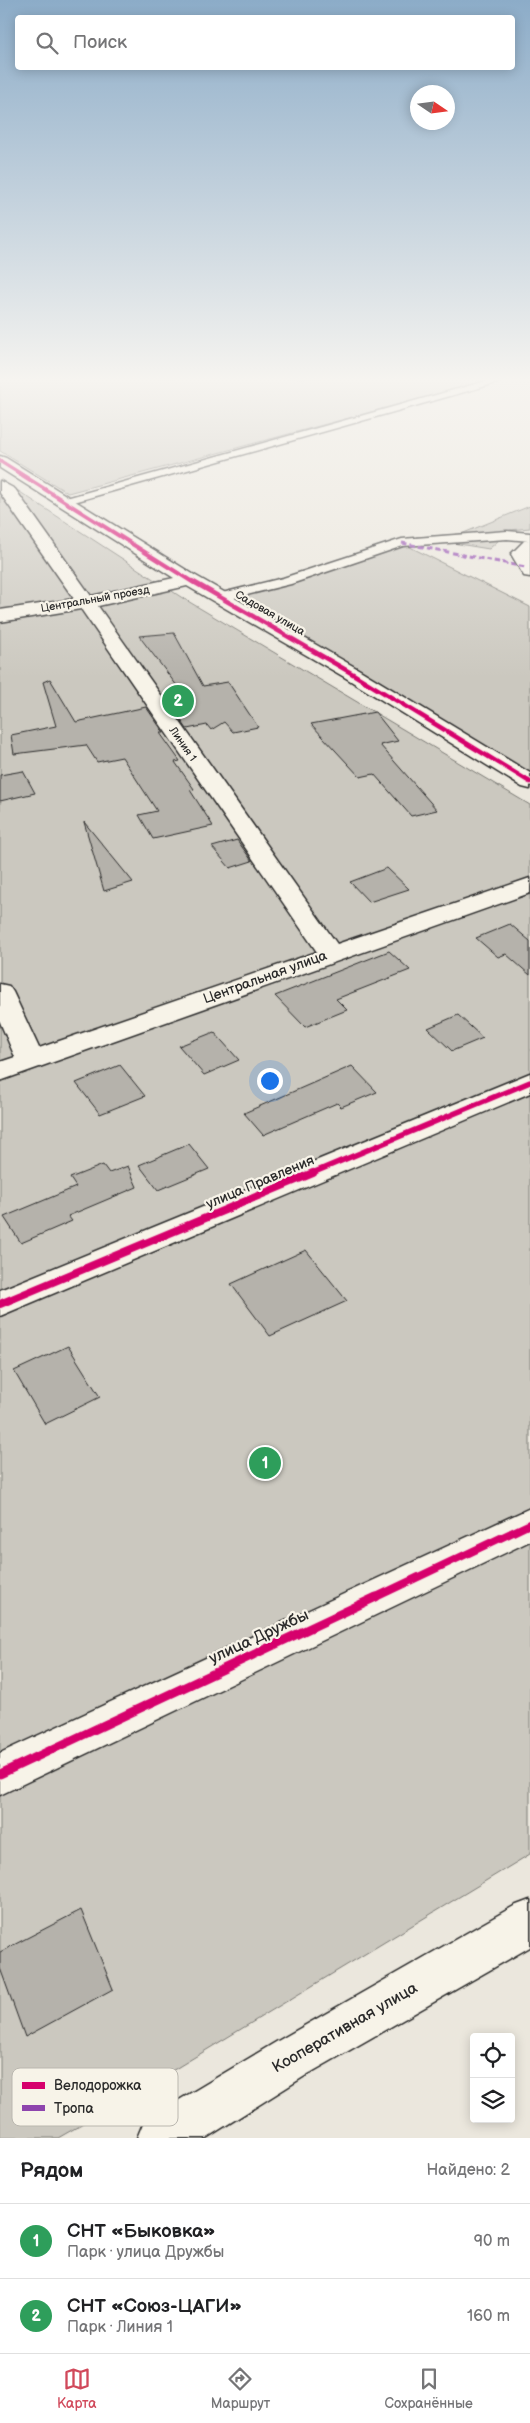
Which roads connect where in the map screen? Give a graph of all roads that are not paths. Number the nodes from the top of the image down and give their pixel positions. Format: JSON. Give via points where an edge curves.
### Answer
{"nodes":[{"id":1,"x":26,"y":478,"type":"edge"},
{"id":2,"x":150,"y":478,"type":"edge"},
{"id":3,"x":0,"y":486,"type":"edge"},
{"id":4,"x":63,"y":502,"type":"junction"},
{"id":5,"x":530,"y":537,"type":"edge"},
{"id":6,"x":530,"y":545,"type":"edge"},
{"id":7,"x":528,"y":569,"type":"edge"},
{"id":8,"x":190,"y":580,"type":"junction"},
{"id":9,"x":222,"y":597,"type":"junction"},
{"id":10,"x":84,"y":602,"type":"junction"},
{"id":11,"x":0,"y":616,"type":"edge"},
{"id":12,"x":530,"y":782,"type":"edge"},
{"id":13,"x":530,"y":885,"type":"edge"},
{"id":14,"x":331,"y":954,"type":"junction"},
{"id":15,"x":0,"y":992,"type":"edge"},
{"id":16,"x":31,"y":1061,"type":"junction"},
{"id":17,"x":0,"y":1072,"type":"edge"},
{"id":18,"x":530,"y":1082,"type":"edge"},
{"id":19,"x":0,"y":1304,"type":"edge"},
{"id":20,"x":530,"y":1524,"type":"edge"},
{"id":21,"x":0,"y":1774,"type":"edge"},
{"id":22,"x":530,"y":1922,"type":"edge"},
{"id":23,"x":161,"y":2138,"type":"edge"}],
"edges":[{"from":1,"to":4,"type":"street","name":"Садовая улица"},
{"from":2,"to":4,"type":"lane"},
{"from":3,"to":10,"type":"street","name":"Линия 1","via":[[9,492]]},
{"from":4,"to":8,"type":"street","name":"Садовая улица"},
{"from":5,"to":9,"type":"lane","via":[[507,535],[402,543],[288,581]]},
{"from":6,"to":7,"type":"street","via":[[520,554]]},
{"from":8,"to":9,"type":"street","name":"Садовая улица"},
{"from":8,"to":10,"type":"street","name":"Центральный проезд"},
{"from":9,"to":12,"type":"street","name":"Садовая улица"},
{"from":10,"to":11,"type":"street","name":"Центральный проезд"},
{"from":10,"to":14,"type":"street","name":"Линия 1"},
{"from":13,"to":14,"type":"street","name":"Центральная улица"},
{"from":14,"to":16,"type":"street","name":"Центральная улица"},
{"from":15,"to":16,"type":"street"},
{"from":16,"to":17,"type":"street","name":"Центральная улица"},
{"from":18,"to":19,"type":"street","name":"улица Правления"},
{"from":20,"to":21,"type":"street","name":"улица Дружбы"},
{"from":22,"to":23,"type":"street","name":"Кооперативная улица","via":[[292,2058]]}]}
